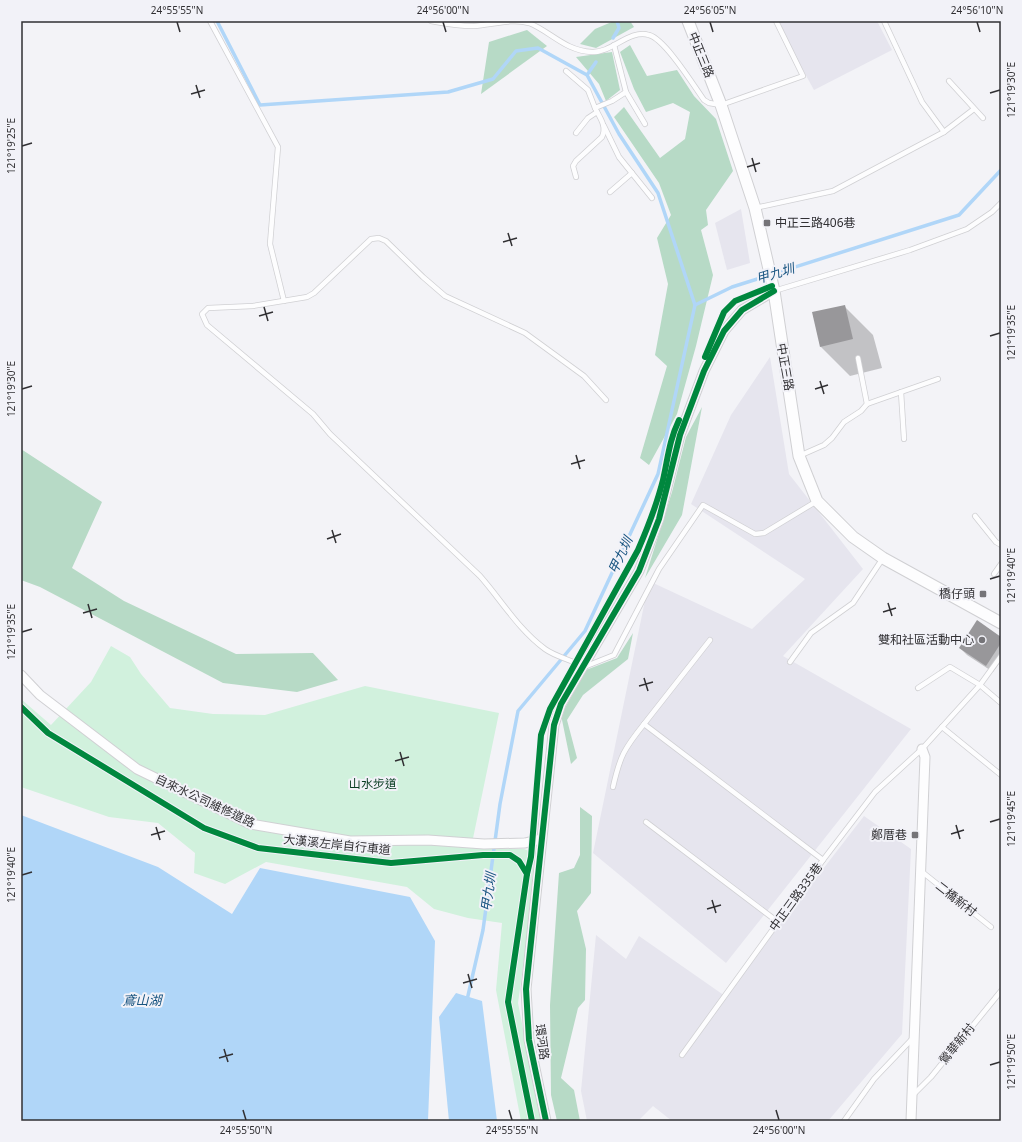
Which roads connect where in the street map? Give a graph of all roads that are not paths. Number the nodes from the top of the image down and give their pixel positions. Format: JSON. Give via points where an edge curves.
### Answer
{"nodes":[{"id":1,"x":210,"y":21,"type":"edge"},
{"id":2,"x":432,"y":21,"type":"edge"},
{"id":3,"x":688,"y":21,"type":"edge"},
{"id":4,"x":776,"y":21,"type":"edge"},
{"id":5,"x":884,"y":21,"type":"edge"},
{"id":6,"x":614,"y":45,"type":"junction"},
{"id":7,"x":566,"y":71,"type":"dead end"},
{"id":8,"x":949,"y":81,"type":"dead end"},
{"id":9,"x":626,"y":92,"type":"junction"},
{"id":10,"x":721,"y":105,"type":"junction"},
{"id":11,"x":597,"y":109,"type":"junction"},
{"id":12,"x":974,"y":109,"type":"junction"},
{"id":13,"x":983,"y":118,"type":"dead end"},
{"id":14,"x":645,"y":124,"type":"dead end"},
{"id":15,"x":604,"y":126,"type":"junction"},
{"id":16,"x":944,"y":132,"type":"junction"},
{"id":17,"x":576,"y":133,"type":"dead end"},
{"id":18,"x":632,"y":173,"type":"junction"},
{"id":19,"x":576,"y":177,"type":"dead end"},
{"id":20,"x":610,"y":192,"type":"dead end"},
{"id":21,"x":652,"y":198,"type":"dead end"},
{"id":22,"x":1001,"y":202,"type":"edge"},
{"id":23,"x":755,"y":208,"type":"junction"},
{"id":24,"x":773,"y":288,"type":"junction"},
{"id":25,"x":284,"y":301,"type":"junction"},
{"id":26,"x":858,"y":358,"type":"dead end"},
{"id":27,"x":938,"y":379,"type":"dead end"},
{"id":28,"x":901,"y":392,"type":"junction"},
{"id":29,"x":606,"y":400,"type":"dead end"},
{"id":30,"x":867,"y":404,"type":"junction"},
{"id":31,"x":904,"y":438,"type":"dead end"},
{"id":32,"x":799,"y":456,"type":"junction"},
{"id":33,"x":816,"y":501,"type":"junction"},
{"id":34,"x":975,"y":516,"type":"dead end"},
{"id":35,"x":1001,"y":545,"type":"edge"},
{"id":36,"x":883,"y":558,"type":"junction"},
{"id":37,"x":1001,"y":564,"type":"edge"},
{"id":38,"x":994,"y":574,"type":"dead end"},
{"id":39,"x":1001,"y":622,"type":"edge"},
{"id":40,"x":710,"y":640,"type":"dead end"},
{"id":41,"x":1001,"y":656,"type":"edge"},
{"id":42,"x":790,"y":662,"type":"dead end"},
{"id":43,"x":584,"y":667,"type":"junction"},
{"id":44,"x":21,"y":675,"type":"edge"},
{"id":45,"x":980,"y":686,"type":"junction"},
{"id":46,"x":918,"y":688,"type":"dead end"},
{"id":47,"x":1001,"y":702,"type":"edge"},
{"id":48,"x":644,"y":724,"type":"junction"},
{"id":49,"x":942,"y":727,"type":"junction"},
{"id":50,"x":922,"y":749,"type":"junction"},
{"id":51,"x":1001,"y":775,"type":"edge"},
{"id":52,"x":613,"y":787,"type":"dead end"},
{"id":53,"x":646,"y":822,"type":"dead end"},
{"id":54,"x":541,"y":838,"type":"junction"},
{"id":55,"x":823,"y":860,"type":"junction"},
{"id":56,"x":920,"y":871,"type":"junction"},
{"id":57,"x":778,"y":922,"type":"junction"},
{"id":58,"x":991,"y":927,"type":"dead end"},
{"id":59,"x":1001,"y":991,"type":"edge"},
{"id":60,"x":913,"y":1038,"type":"junction"},
{"id":61,"x":682,"y":1055,"type":"dead end"},
{"id":62,"x":912,"y":1096,"type":"junction"},
{"id":63,"x":546,"y":1121,"type":"edge"},
{"id":64,"x":844,"y":1121,"type":"edge"},
{"id":65,"x":911,"y":1121,"type":"edge"}],
"edges":[{"from":1,"to":25,"type":"lane","via":[[278,147],[270,244]]},
{"from":2,"to":6,"type":"lane","via":[[457,26],[518,22],[529,24],[578,50],[600,52]]},
{"from":3,"to":10,"type":"street","name":"中正三路"},
{"from":4,"to":10,"type":"lane","via":[[803,76]]},
{"from":5,"to":16,"type":"lane","via":[[922,102]]},
{"from":6,"to":9,"type":"lane"},
{"from":6,"to":10,"type":"lane","via":[[635,36],[650,35],[678,63],[704,100]]},
{"from":7,"to":11,"type":"lane","via":[[588,90]]},
{"from":8,"to":12,"type":"lane"},
{"from":9,"to":11,"type":"lane"},
{"from":9,"to":14,"type":"lane"},
{"from":10,"to":23,"type":"street","name":"中正三路"},
{"from":11,"to":15,"type":"lane"},
{"from":11,"to":17,"type":"lane"},
{"from":12,"to":13,"type":"lane"},
{"from":12,"to":16,"type":"lane"},
{"from":15,"to":18,"type":"lane","via":[[619,158]]},
{"from":15,"to":19,"type":"lane","via":[[602,137],[573,166]]},
{"from":16,"to":23,"type":"lane","via":[[833,191]]},
{"from":18,"to":20,"type":"lane"},
{"from":18,"to":21,"type":"lane"},
{"from":22,"to":24,"type":"lane","via":[[992,212],[967,229],[910,250]]},
{"from":23,"to":24,"type":"street","name":"中正三路"},
{"from":24,"to":32,"type":"street","name":"中正三路"},
{"from":24,"to":43,"type":"street","name":"環河路","via":[[742,310],[724,332],[704,371],[680,435],[659,519],[639,571]]},
{"from":25,"to":29,"type":"lane","via":[[299,300],[314,293],[371,239],[379,238],[386,241],[445,296],[525,333],[584,376]]},
{"from":25,"to":43,"type":"lane","via":[[253,306],[208,308],[204,310],[203,319],[313,414],[330,434],[480,576],[526,633],[546,650]]},
{"from":26,"to":30,"type":"lane"},
{"from":27,"to":28,"type":"lane"},
{"from":28,"to":30,"type":"lane"},
{"from":28,"to":31,"type":"lane"},
{"from":30,"to":32,"type":"lane","via":[[844,422],[824,445]]},
{"from":32,"to":33,"type":"street","name":"中正三路"},
{"from":33,"to":36,"type":"street","name":"中正三路","via":[[853,537]]},
{"from":33,"to":43,"type":"lane","via":[[770,529],[755,534],[703,505],[659,569],[614,655]]},
{"from":34,"to":35,"type":"lane"},
{"from":36,"to":39,"type":"street","name":"中正三路"},
{"from":36,"to":42,"type":"lane","via":[[853,603],[811,633]]},
{"from":37,"to":38,"type":"lane"},
{"from":40,"to":48,"type":"lane"},
{"from":41,"to":45,"type":"lane","name":"中正三路335巷"},
{"from":43,"to":54,"type":"street","name":"環河路","via":[[561,704],[554,725]]},
{"from":44,"to":54,"type":"street","name":"自來水公司維修道路","via":[[40,695],[137,769],[250,824],[350,840],[428,840],[484,844],[525,843]]},
{"from":45,"to":46,"type":"lane","via":[[950,667]]},
{"from":45,"to":47,"type":"lane"},
{"from":45,"to":49,"type":"lane","name":"中正三路335巷"},
{"from":48,"to":52,"type":"lane","via":[[625,748]]},
{"from":48,"to":55,"type":"lane"},
{"from":49,"to":50,"type":"lane","name":"中正三路335巷"},
{"from":49,"to":51,"type":"lane"},
{"from":50,"to":55,"type":"lane","name":"中正三路335巷","via":[[875,792]]},
{"from":50,"to":56,"type":"street","via":[[925,757]]},
{"from":53,"to":57,"type":"lane"},
{"from":54,"to":63,"type":"street","name":"環河路","via":[[526,988],[529,1040]]},
{"from":55,"to":57,"type":"lane","name":"中正三路335巷"},
{"from":56,"to":58,"type":"lane","name":"二橋新村"},
{"from":56,"to":60,"type":"street"},
{"from":57,"to":61,"type":"lane","name":"中正三路335巷"},
{"from":59,"to":62,"type":"lane","name":"鶯華新村","via":[[931,1077]]},
{"from":60,"to":62,"type":"street"},
{"from":60,"to":64,"type":"lane","via":[[874,1079]]},
{"from":62,"to":65,"type":"street"}]}
